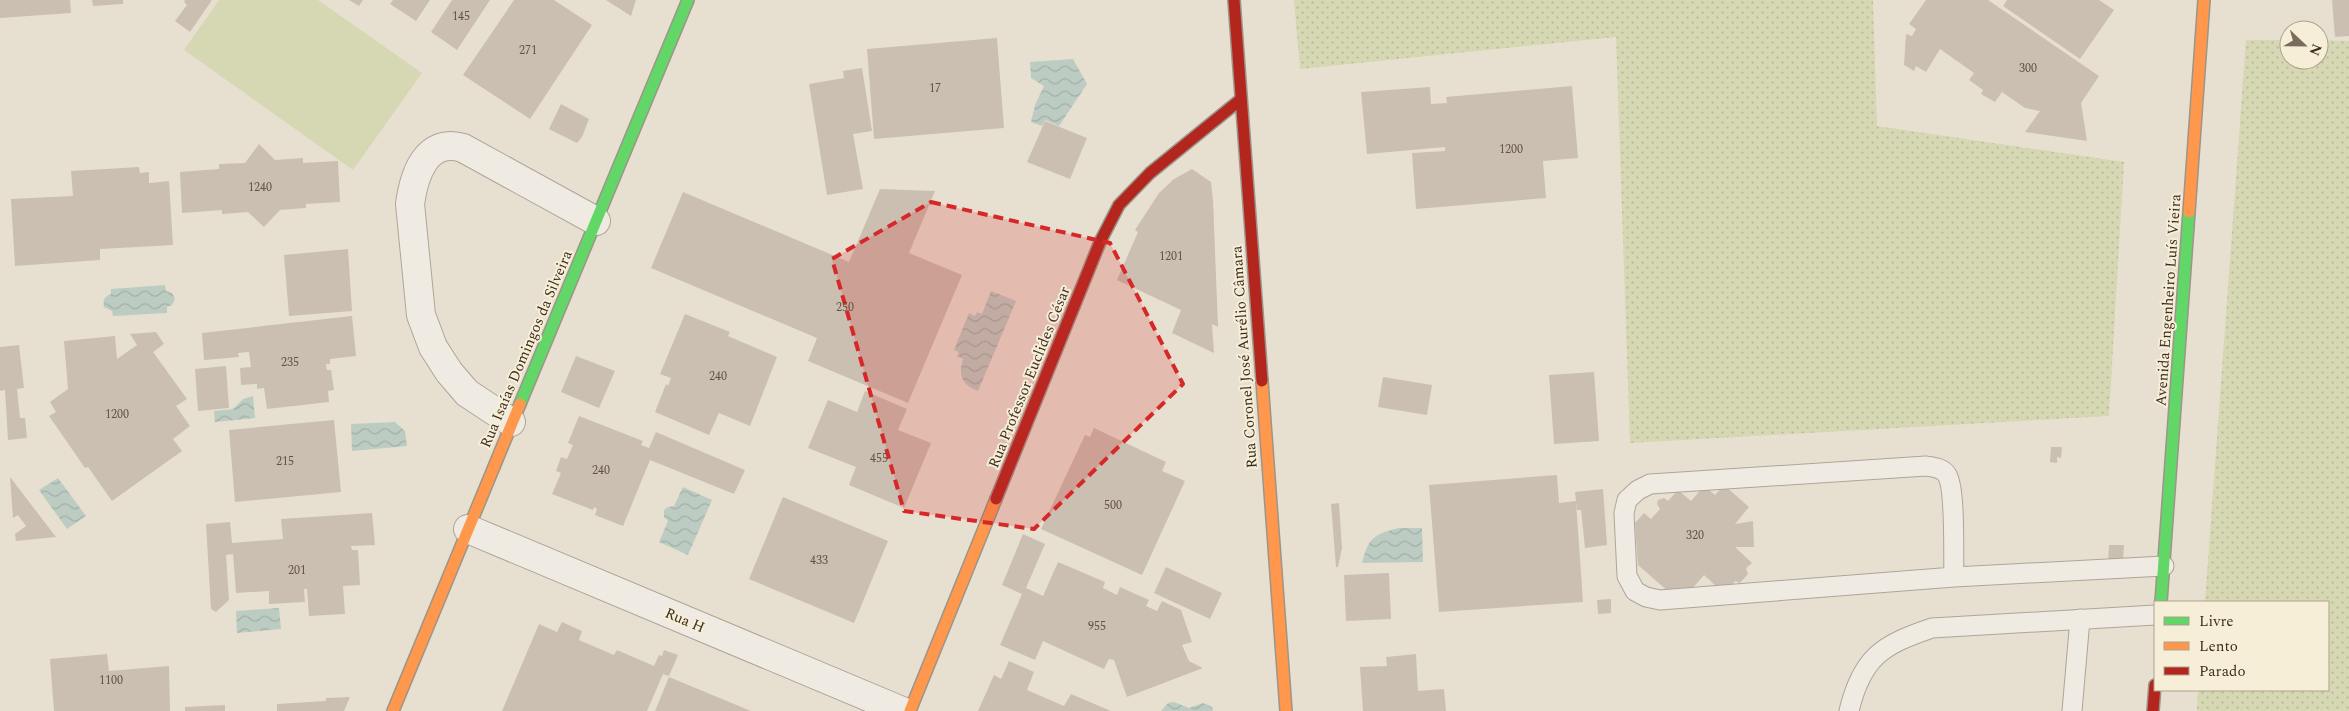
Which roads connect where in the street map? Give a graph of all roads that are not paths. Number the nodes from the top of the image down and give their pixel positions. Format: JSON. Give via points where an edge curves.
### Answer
{"nodes":[{"id":1,"x":688,"y":0,"type":"edge"},
{"id":2,"x":1234,"y":0,"type":"edge"},
{"id":3,"x":2204,"y":0,"type":"edge"},
{"id":4,"x":1240,"y":100,"type":"junction"},
{"id":5,"x":596,"y":221,"type":"junction"},
{"id":6,"x":511,"y":422,"type":"junction"},
{"id":7,"x":468,"y":529,"type":"junction"},
{"id":8,"x":2164,"y":566,"type":"junction"},
{"id":9,"x":1954,"y":577,"type":"junction"},
{"id":10,"x":2161,"y":601,"type":"edge"},
{"id":11,"x":2154,"y":615,"type":"edge"},
{"id":12,"x":2080,"y":618,"type":"junction"},
{"id":13,"x":2155,"y":691,"type":"edge"},
{"id":14,"x":393,"y":711,"type":"edge"},
{"id":15,"x":902,"y":711,"type":"edge"},
{"id":16,"x":910,"y":711,"type":"edge"},
{"id":17,"x":1286,"y":711,"type":"edge"},
{"id":18,"x":1849,"y":711,"type":"edge"},
{"id":19,"x":2072,"y":711,"type":"edge"},
{"id":20,"x":2153,"y":711,"type":"edge"}],
"edges":[{"from":1,"to":5,"type":"street","name":"Rua Isaías Domingos da Silveira"},
{"from":2,"to":4,"type":"street","name":"Rua Coronel José Aurélio Câmara"},
{"from":3,"to":8,"type":"street","name":"Avenida Engenheiro Luís Vieira"},
{"from":4,"to":16,"type":"street","name":"Rua Professor Euclides César","via":[[1150,174],[1119,205],[1100,242]]},
{"from":4,"to":17,"type":"street","name":"Rua Coronel José Aurélio Câmara"},
{"from":5,"to":6,"type":"street","name":"Rua Isaías Domingos da Silveira"},
{"from":5,"to":6,"type":"street","via":[[463,148],[452,145],[440,147],[429,154],[419,168],[410,204],[420,315],[433,347],[449,372],[467,393]]},
{"from":6,"to":7,"type":"street","name":"Rua Isaías Domingos da Silveira"},
{"from":7,"to":14,"type":"street","name":"Rua Isaías Domingos da Silveira"},
{"from":7,"to":15,"type":"street","name":"Rua H"},
{"from":8,"to":9,"type":"lane"},
{"from":8,"to":10,"type":"street","name":"Avenida Engenheiro Luís Vieira"},
{"from":9,"to":9,"type":"lane","via":[[1660,600],[1635,591],[1627,576],[1624,513],[1627,500],[1650,484],[1926,466],[1938,468],[1947,475],[1951,490]]},
{"from":11,"to":12,"type":"lane"},
{"from":12,"to":18,"type":"lane","via":[[1932,628],[1897,640],[1871,660],[1854,689]]},
{"from":12,"to":19,"type":"lane"},
{"from":13,"to":20,"type":"street"}]}
